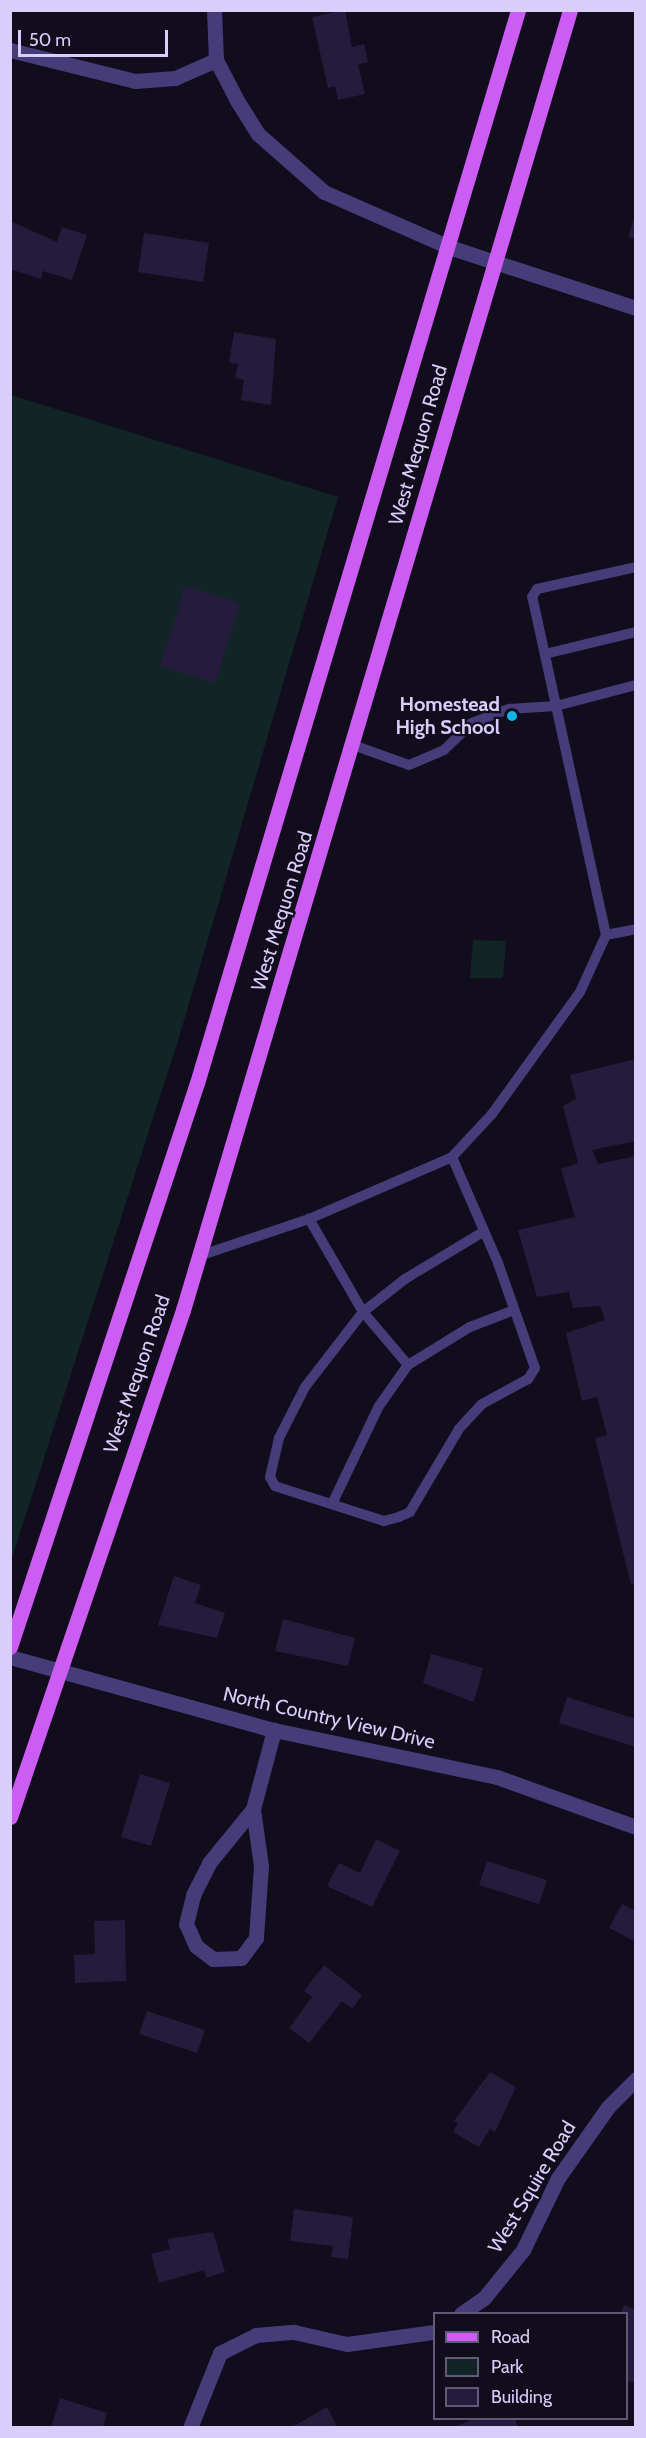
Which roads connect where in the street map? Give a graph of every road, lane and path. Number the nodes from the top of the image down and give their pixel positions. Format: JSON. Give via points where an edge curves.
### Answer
{"nodes":[{"id":1,"x":214,"y":10,"type":"edge"},
{"id":2,"x":518,"y":10,"type":"edge"},
{"id":3,"x":570,"y":10,"type":"edge"},
{"id":4,"x":10,"y":50,"type":"edge"},
{"id":5,"x":216,"y":60,"type":"junction"},
{"id":6,"x":449,"y":247,"type":"junction"},
{"id":7,"x":495,"y":262,"type":"junction"},
{"id":8,"x":636,"y":308,"type":"edge"},
{"id":9,"x":636,"y":567,"type":"edge"},
{"id":10,"x":636,"y":632,"type":"edge"},
{"id":11,"x":545,"y":654,"type":"junction"},
{"id":12,"x":636,"y":685,"type":"edge"},
{"id":13,"x":556,"y":706,"type":"junction"},
{"id":14,"x":353,"y":745,"type":"junction"},
{"id":15,"x":636,"y":929,"type":"edge"},
{"id":16,"x":606,"y":935,"type":"junction"},
{"id":17,"x":452,"y":1157,"type":"junction"},
{"id":18,"x":309,"y":1219,"type":"junction"},
{"id":19,"x":483,"y":1232,"type":"junction"},
{"id":20,"x":199,"y":1256,"type":"junction"},
{"id":21,"x":514,"y":1310,"type":"junction"},
{"id":22,"x":363,"y":1312,"type":"junction"},
{"id":23,"x":408,"y":1365,"type":"junction"},
{"id":24,"x":332,"y":1504,"type":"junction"},
{"id":25,"x":10,"y":1647,"type":"edge"},
{"id":26,"x":10,"y":1657,"type":"edge"},
{"id":27,"x":60,"y":1675,"type":"junction"},
{"id":28,"x":274,"y":1730,"type":"junction"},
{"id":29,"x":252,"y":1809,"type":"junction"},
{"id":30,"x":10,"y":1817,"type":"edge"},
{"id":31,"x":636,"y":1827,"type":"edge"},
{"id":32,"x":636,"y":2079,"type":"edge"},
{"id":33,"x":463,"y":2312,"type":"edge"},
{"id":34,"x":433,"y":2332,"type":"edge"},
{"id":35,"x":190,"y":2427,"type":"edge"}],
"edges":[{"from":1,"to":5,"type":"street"},
{"from":2,"to":6,"type":"main road","name":"West Mequon Road"},
{"from":3,"to":7,"type":"main road","name":"West Mequon Road"},
{"from":4,"to":5,"type":"street","via":[[135,81],[175,78]]},
{"from":5,"to":6,"type":"street","via":[[258,134],[288,165],[357,211]]},
{"from":6,"to":7,"type":"street"},
{"from":6,"to":25,"type":"main road","name":"West Mequon Road","via":[[196,1083]]},
{"from":7,"to":8,"type":"street"},
{"from":7,"to":14,"type":"main road","name":"West Mequon Road"},
{"from":9,"to":11,"type":"lane","via":[[537,589],[532,597]]},
{"from":10,"to":11,"type":"lane"},
{"from":11,"to":13,"type":"lane"},
{"from":12,"to":13,"type":"lane"},
{"from":13,"to":14,"type":"lane","via":[[509,709],[472,723],[444,750],[409,765]]},
{"from":13,"to":16,"type":"lane"},
{"from":14,"to":20,"type":"main road","name":"West Mequon Road"},
{"from":15,"to":16,"type":"lane"},
{"from":16,"to":17,"type":"lane","via":[[580,992],[492,1114]]},
{"from":17,"to":18,"type":"lane"},
{"from":17,"to":19,"type":"lane"},
{"from":18,"to":20,"type":"lane"},
{"from":18,"to":22,"type":"lane"},
{"from":19,"to":21,"type":"lane"},
{"from":19,"to":22,"type":"lane","via":[[405,1279]]},
{"from":20,"to":27,"type":"main road","name":"West Mequon Road"},
{"from":21,"to":23,"type":"lane","via":[[470,1327]]},
{"from":21,"to":24,"type":"lane","via":[[535,1368],[528,1380],[482,1404],[459,1429],[410,1512],[384,1521]]},
{"from":22,"to":23,"type":"lane"},
{"from":22,"to":24,"type":"lane","via":[[306,1387],[279,1438],[270,1477],[275,1486]]},
{"from":23,"to":24,"type":"lane","via":[[379,1406]]},
{"from":26,"to":27,"type":"street","name":"North Country View Drive"},
{"from":27,"to":28,"type":"street","name":"North Country View Drive"},
{"from":27,"to":30,"type":"main road","name":"West Mequon Road"},
{"from":28,"to":29,"type":"street"},
{"from":28,"to":31,"type":"street","name":"North Country View Drive","via":[[497,1777]]},
{"from":29,"to":29,"type":"street","via":[[262,1886],[256,1938],[241,1958],[213,1959],[196,1946],[186,1924],[193,1895],[210,1863]]},
{"from":32,"to":33,"type":"street","name":"West Squire Road","via":[[608,2107],[558,2178],[523,2250],[484,2298]]},
{"from":34,"to":35,"type":"street","via":[[347,2344],[294,2332],[256,2335],[220,2353]]}]}
